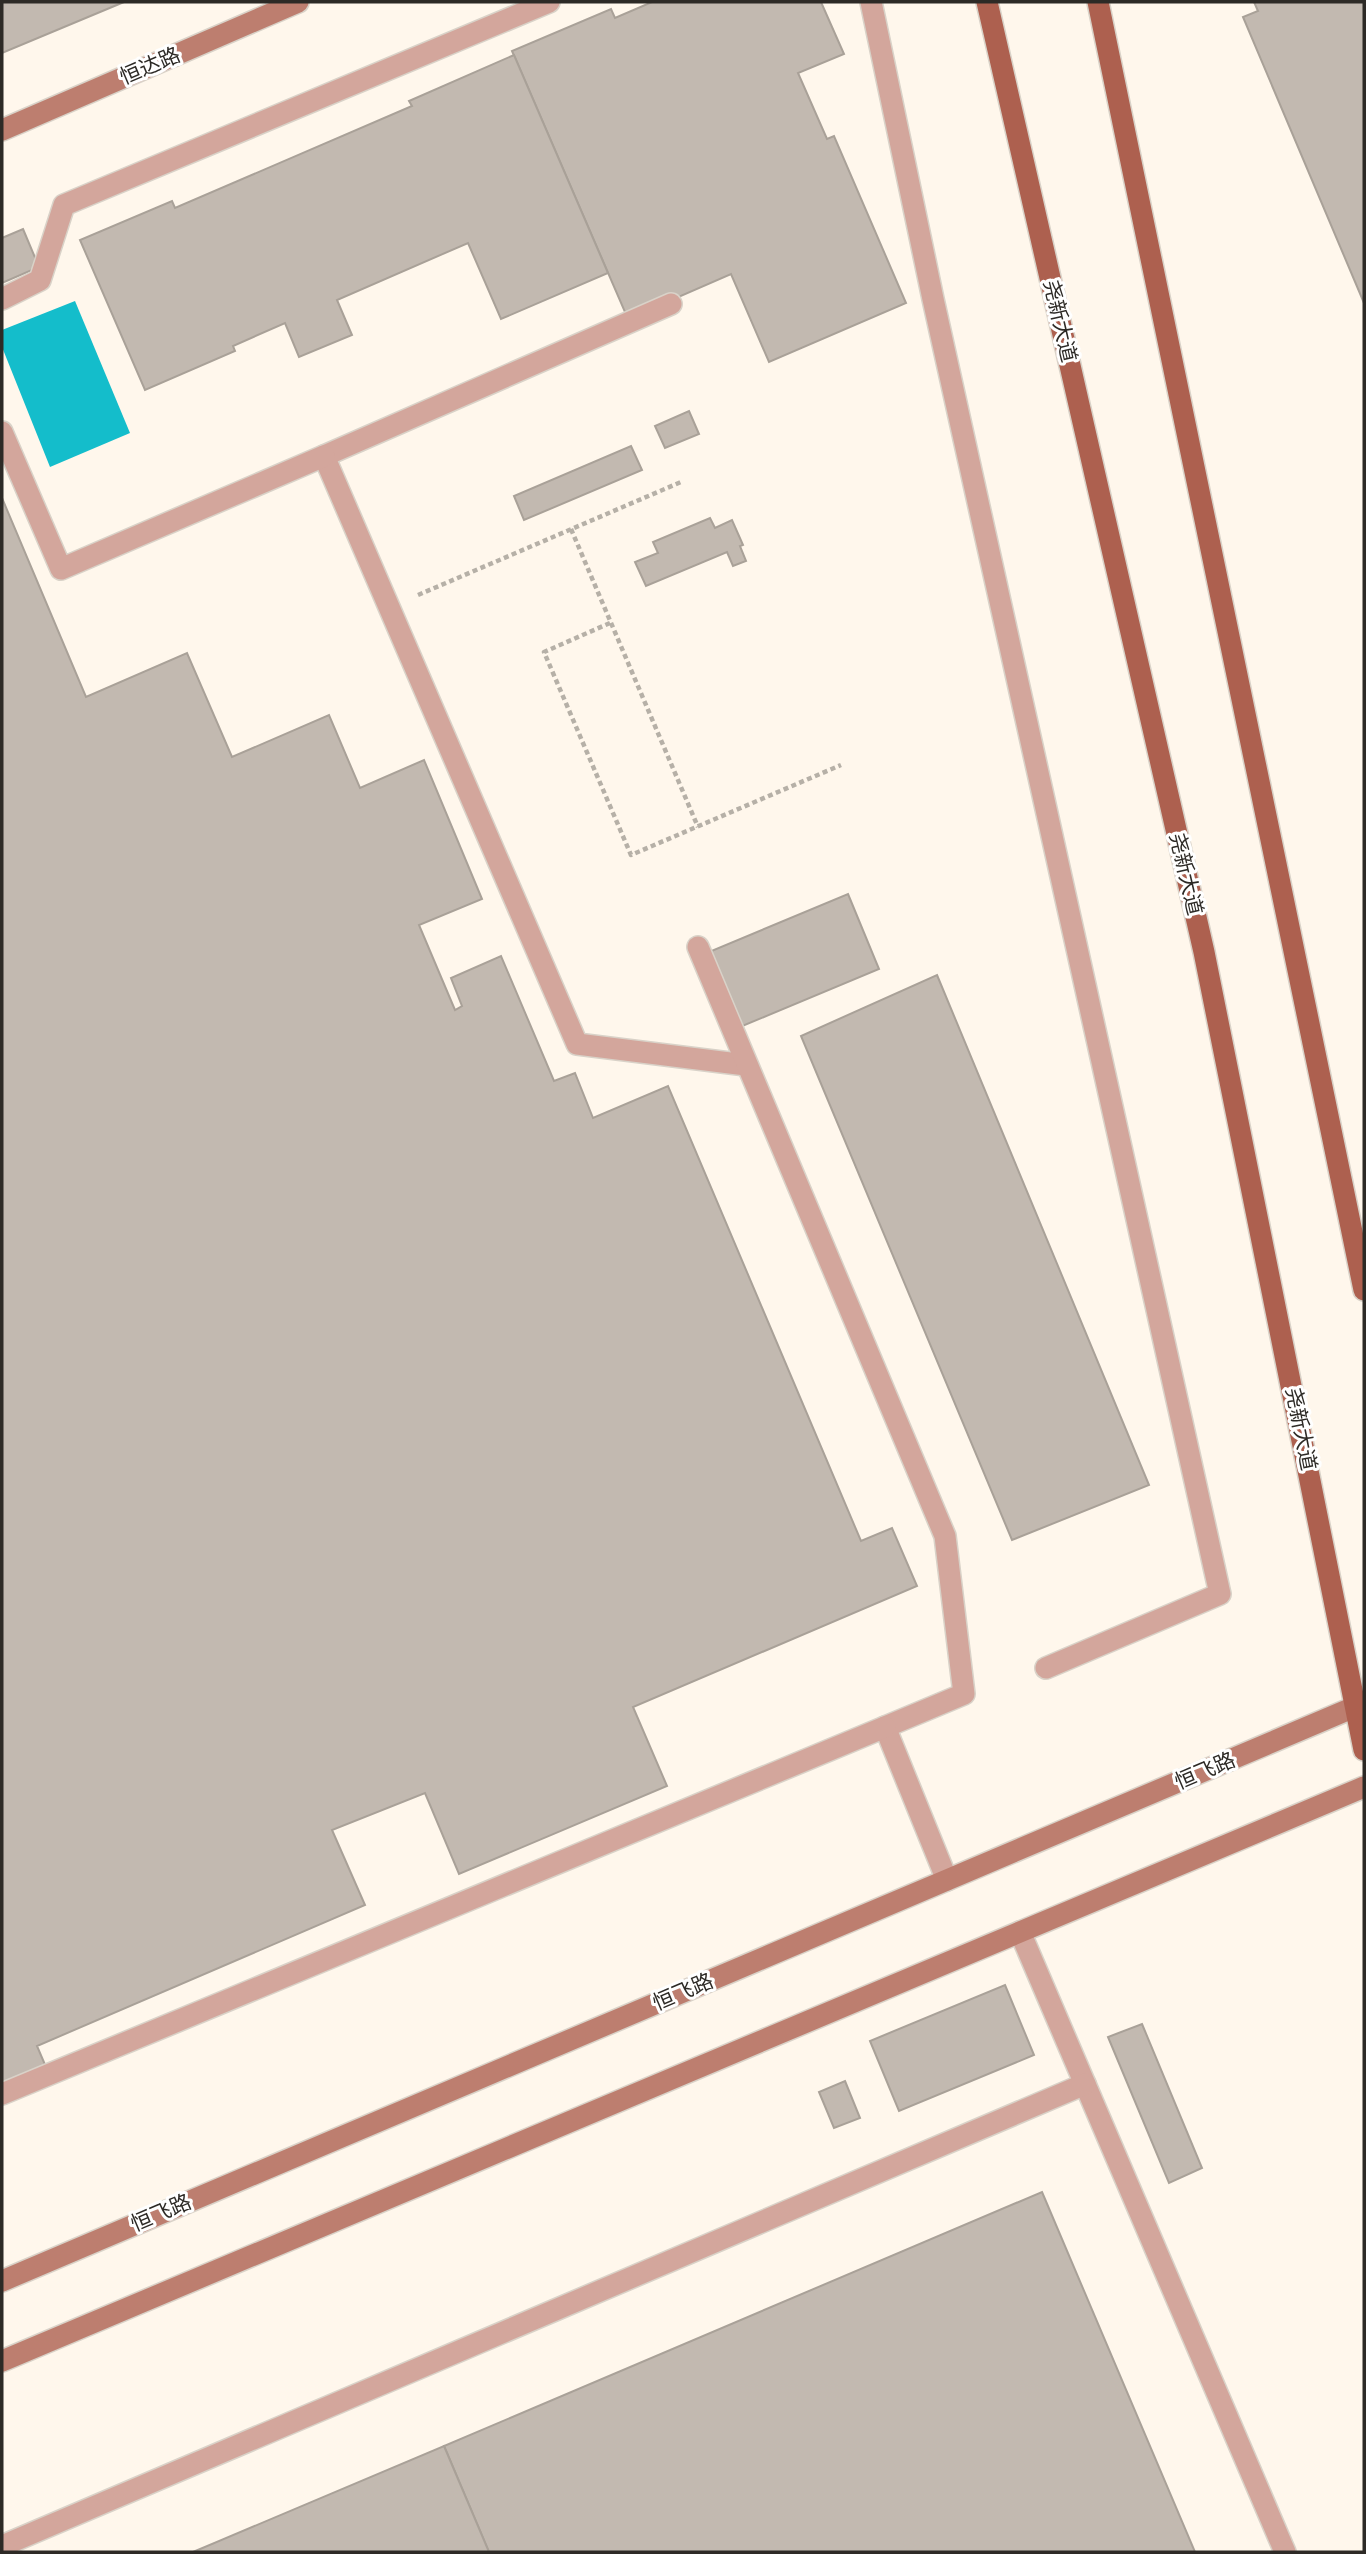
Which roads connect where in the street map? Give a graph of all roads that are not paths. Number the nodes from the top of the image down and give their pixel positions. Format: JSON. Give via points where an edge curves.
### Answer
{"nodes":[{"id":1,"x":298,"y":2,"type":"edge"},
{"id":2,"x":549,"y":2,"type":"edge"},
{"id":3,"x":870,"y":2,"type":"edge"},
{"id":4,"x":987,"y":2,"type":"edge"},
{"id":5,"x":1098,"y":2,"type":"edge"},
{"id":6,"x":2,"y":130,"type":"edge"},
{"id":7,"x":2,"y":299,"type":"edge"},
{"id":8,"x":671,"y":304,"type":"dead end"},
{"id":9,"x":2,"y":432,"type":"edge"},
{"id":10,"x":324,"y":456,"type":"junction"},
{"id":11,"x":698,"y":947,"type":"dead end"},
{"id":12,"x":746,"y":1065,"type":"junction"},
{"id":13,"x":1364,"y":1290,"type":"edge"},
{"id":14,"x":1046,"y":1668,"type":"dead end"},
{"id":15,"x":1361,"y":1704,"type":"edge"},
{"id":16,"x":886,"y":1727,"type":"junction"},
{"id":17,"x":1364,"y":1750,"type":"edge"},
{"id":18,"x":1364,"y":1787,"type":"edge"},
{"id":19,"x":947,"y":1880,"type":"junction"},
{"id":20,"x":1020,"y":1932,"type":"junction"},
{"id":21,"x":1084,"y":2084,"type":"junction"},
{"id":22,"x":2,"y":2094,"type":"edge"},
{"id":23,"x":2,"y":2281,"type":"edge"},
{"id":24,"x":2,"y":2361,"type":"edge"},
{"id":25,"x":2,"y":2546,"type":"edge"},
{"id":26,"x":1285,"y":2552,"type":"edge"}],
"edges":[{"from":1,"to":6,"type":"main road","name":"恒达路"},
{"from":2,"to":7,"type":"lane","via":[[64,205],[40,280]]},
{"from":3,"to":14,"type":"lane","via":[[1220,1594]]},
{"from":4,"to":15,"type":"main road","name":"尧新大道","via":[[1204,952]]},
{"from":5,"to":13,"type":"main road"},
{"from":8,"to":10,"type":"lane"},
{"from":9,"to":10,"type":"lane","via":[[61,569]]},
{"from":10,"to":12,"type":"lane","via":[[578,1044]]},
{"from":11,"to":12,"type":"lane"},
{"from":12,"to":16,"type":"lane","via":[[945,1536],[964,1694]]},
{"from":15,"to":17,"type":"main road","name":"尧新大道"},
{"from":15,"to":19,"type":"main road","name":"恒飞路"},
{"from":16,"to":19,"type":"lane"},
{"from":16,"to":22,"type":"lane"},
{"from":18,"to":20,"type":"main road"},
{"from":19,"to":23,"type":"main road","name":"恒飞路"},
{"from":20,"to":21,"type":"lane"},
{"from":20,"to":24,"type":"main road"},
{"from":21,"to":25,"type":"lane"},
{"from":21,"to":26,"type":"lane"}]}
